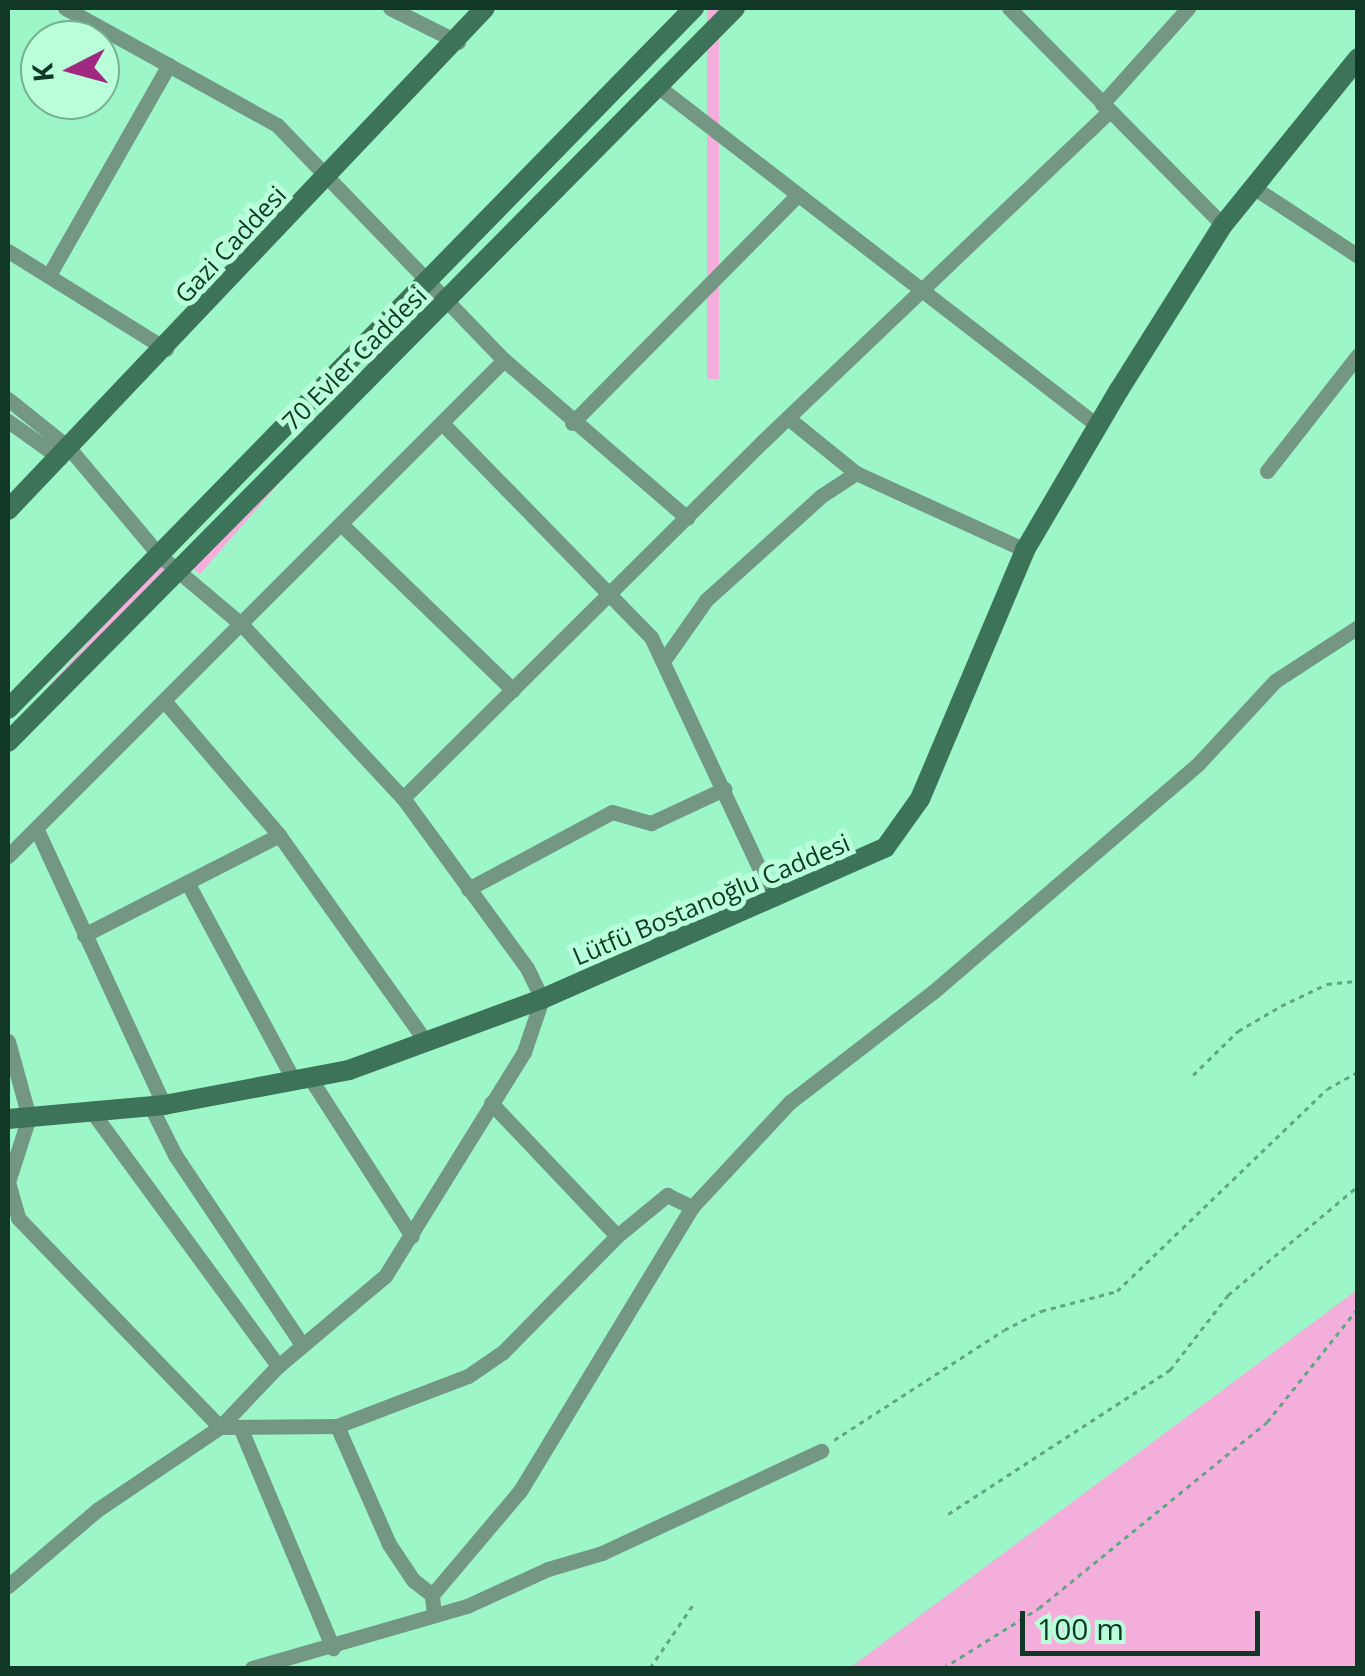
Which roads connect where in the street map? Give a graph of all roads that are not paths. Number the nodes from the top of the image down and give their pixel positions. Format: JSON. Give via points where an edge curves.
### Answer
{"nodes":[{"id":1,"x":65,"y":8,"type":"edge"},
{"id":2,"x":390,"y":8,"type":"edge"},
{"id":3,"x":485,"y":8,"type":"edge"},
{"id":4,"x":694,"y":8,"type":"edge"},
{"id":5,"x":735,"y":8,"type":"edge"},
{"id":6,"x":1009,"y":8,"type":"edge"},
{"id":7,"x":1188,"y":8,"type":"edge"},
{"id":8,"x":458,"y":42,"type":"junction"},
{"id":9,"x":1358,"y":58,"type":"edge"},
{"id":10,"x":169,"y":65,"type":"junction"},
{"id":11,"x":660,"y":88,"type":"junction"},
{"id":12,"x":1105,"y":108,"type":"junction"},
{"id":13,"x":328,"y":176,"type":"junction"},
{"id":14,"x":1253,"y":187,"type":"junction"},
{"id":15,"x":797,"y":196,"type":"junction"},
{"id":16,"x":1222,"y":225,"type":"junction"},
{"id":17,"x":8,"y":251,"type":"edge"},
{"id":18,"x":1358,"y":256,"type":"edge"},
{"id":19,"x":49,"y":276,"type":"junction"},
{"id":20,"x":430,"y":279,"type":"junction"},
{"id":21,"x":919,"y":293,"type":"junction"},
{"id":22,"x":451,"y":298,"type":"junction"},
{"id":23,"x":166,"y":348,"type":"junction"},
{"id":24,"x":1358,"y":355,"type":"edge"},
{"id":25,"x":504,"y":360,"type":"junction"},
{"id":26,"x":8,"y":400,"type":"edge"},
{"id":27,"x":788,"y":418,"type":"junction"},
{"id":28,"x":8,"y":421,"type":"edge"},
{"id":29,"x":572,"y":423,"type":"junction"},
{"id":30,"x":442,"y":424,"type":"junction"},
{"id":31,"x":1098,"y":426,"type":"junction"},
{"id":32,"x":64,"y":453,"type":"junction"},
{"id":33,"x":1268,"y":470,"type":"dead end"},
{"id":34,"x":856,"y":473,"type":"junction"},
{"id":35,"x":8,"y":510,"type":"edge"},
{"id":36,"x":687,"y":518,"type":"junction"},
{"id":37,"x":341,"y":524,"type":"junction"},
{"id":38,"x":1025,"y":550,"type":"junction"},
{"id":39,"x":159,"y":555,"type":"junction"},
{"id":40,"x":178,"y":570,"type":"junction"},
{"id":41,"x":608,"y":599,"type":"junction"},
{"id":42,"x":242,"y":625,"type":"junction"},
{"id":43,"x":1358,"y":627,"type":"edge"},
{"id":44,"x":664,"y":660,"type":"junction"},
{"id":45,"x":513,"y":690,"type":"junction"},
{"id":46,"x":166,"y":703,"type":"junction"},
{"id":47,"x":8,"y":710,"type":"edge"},
{"id":48,"x":8,"y":742,"type":"edge"},
{"id":49,"x":724,"y":790,"type":"junction"},
{"id":50,"x":403,"y":798,"type":"junction"},
{"id":51,"x":36,"y":830,"type":"junction"},
{"id":52,"x":280,"y":835,"type":"junction"},
{"id":53,"x":8,"y":856,"type":"edge"},
{"id":54,"x":187,"y":882,"type":"junction"},
{"id":55,"x":468,"y":888,"type":"junction"},
{"id":56,"x":774,"y":899,"type":"junction"},
{"id":57,"x":84,"y":935,"type":"junction"},
{"id":58,"x":542,"y":1000,"type":"junction"},
{"id":59,"x":8,"y":1041,"type":"edge"},
{"id":60,"x":426,"y":1042,"type":"junction"},
{"id":61,"x":302,"y":1080,"type":"junction"},
{"id":62,"x":492,"y":1103,"type":"junction"},
{"id":63,"x":158,"y":1106,"type":"junction"},
{"id":64,"x":93,"y":1113,"type":"junction"},
{"id":65,"x":18,"y":1118,"type":"edge"},
{"id":66,"x":692,"y":1207,"type":"junction"},
{"id":67,"x":412,"y":1236,"type":"junction"},
{"id":68,"x":616,"y":1236,"type":"junction"},
{"id":69,"x":302,"y":1345,"type":"junction"},
{"id":70,"x":278,"y":1366,"type":"junction"},
{"id":71,"x":337,"y":1426,"type":"junction"},
{"id":72,"x":220,"y":1427,"type":"junction"},
{"id":73,"x":240,"y":1427,"type":"junction"},
{"id":74,"x":820,"y":1451,"type":"road end"},
{"id":75,"x":8,"y":1586,"type":"edge"},
{"id":76,"x":432,"y":1594,"type":"junction"},
{"id":77,"x":434,"y":1615,"type":"junction"},
{"id":78,"x":333,"y":1648,"type":"junction"},
{"id":79,"x":252,"y":1668,"type":"edge"}],
"edges":[{"from":1,"to":10,"type":"street"},
{"from":2,"to":8,"type":"street"},
{"from":3,"to":8,"type":"street","name":"Gazi Caddesi"},
{"from":4,"to":20,"type":"street","name":"70 Evler Caddesi"},
{"from":5,"to":11,"type":"street","name":"70 Evler Caddesi"},
{"from":6,"to":12,"type":"street"},
{"from":7,"to":12,"type":"street"},
{"from":8,"to":13,"type":"street","name":"Gazi Caddesi"},
{"from":9,"to":14,"type":"street","name":"Lütfü Bostanoğlu Caddesi"},
{"from":10,"to":13,"type":"street","via":[[277,125]]},
{"from":10,"to":19,"type":"street"},
{"from":11,"to":15,"type":"street"},
{"from":11,"to":22,"type":"street","name":"70 Evler Caddesi"},
{"from":12,"to":16,"type":"street"},
{"from":12,"to":21,"type":"street"},
{"from":13,"to":20,"type":"street"},
{"from":13,"to":23,"type":"street","name":"Gazi Caddesi"},
{"from":14,"to":16,"type":"street","name":"Lütfü Bostanoğlu Caddesi"},
{"from":14,"to":18,"type":"street"},
{"from":15,"to":21,"type":"street"},
{"from":15,"to":29,"type":"street"},
{"from":16,"to":31,"type":"street","name":"Lütfü Bostanoğlu Caddesi"},
{"from":17,"to":19,"type":"street"},
{"from":19,"to":23,"type":"street"},
{"from":20,"to":22,"type":"street"},
{"from":20,"to":39,"type":"street","name":"70 Evler Caddesi"},
{"from":21,"to":27,"type":"street"},
{"from":21,"to":31,"type":"street"},
{"from":22,"to":25,"type":"street"},
{"from":22,"to":40,"type":"street","name":"70 Evler Caddesi"},
{"from":23,"to":32,"type":"street","name":"Gazi Caddesi"},
{"from":24,"to":33,"type":"street"},
{"from":25,"to":29,"type":"street"},
{"from":25,"to":30,"type":"street"},
{"from":26,"to":32,"type":"street"},
{"from":27,"to":34,"type":"street"},
{"from":27,"to":36,"type":"street"},
{"from":28,"to":32,"type":"street"},
{"from":29,"to":36,"type":"street"},
{"from":30,"to":37,"type":"street"},
{"from":30,"to":41,"type":"street"},
{"from":31,"to":38,"type":"street","name":"Lütfü Bostanoğlu Caddesi"},
{"from":32,"to":35,"type":"street","name":"Gazi Caddesi"},
{"from":32,"to":39,"type":"street"},
{"from":34,"to":38,"type":"street"},
{"from":34,"to":44,"type":"street","via":[[821,496],[706,600]]},
{"from":36,"to":41,"type":"street"},
{"from":37,"to":42,"type":"street"},
{"from":37,"to":45,"type":"street"},
{"from":38,"to":56,"type":"street","name":"Lütfü Bostanoğlu Caddesi","via":[[928,781],[898,834],[868,858]]},
{"from":39,"to":40,"type":"street"},
{"from":39,"to":47,"type":"street","name":"70 Evler Caddesi"},
{"from":40,"to":42,"type":"street"},
{"from":40,"to":48,"type":"street","name":"70 Evler Caddesi"},
{"from":41,"to":44,"type":"street","via":[[651,636]]},
{"from":41,"to":45,"type":"street"},
{"from":42,"to":46,"type":"street"},
{"from":42,"to":50,"type":"street"},
{"from":43,"to":66,"type":"street","via":[[1274,681],[1184,776],[933,992],[790,1102]]},
{"from":44,"to":49,"type":"street"},
{"from":45,"to":50,"type":"street"},
{"from":46,"to":51,"type":"street"},
{"from":46,"to":52,"type":"street"},
{"from":49,"to":55,"type":"street","via":[[650,823],[612,812]]},
{"from":49,"to":56,"type":"street"},
{"from":50,"to":55,"type":"street"},
{"from":51,"to":53,"type":"street"},
{"from":51,"to":57,"type":"street"},
{"from":52,"to":54,"type":"street"},
{"from":52,"to":60,"type":"street"},
{"from":54,"to":57,"type":"street"},
{"from":54,"to":61,"type":"street"},
{"from":55,"to":58,"type":"street"},
{"from":56,"to":58,"type":"street","name":"Lütfü Bostanoğlu Caddesi"},
{"from":57,"to":63,"type":"street"},
{"from":58,"to":60,"type":"street","name":"Lütfü Bostanoğlu Caddesi"},
{"from":58,"to":62,"type":"street","via":[[524,1052]]},
{"from":59,"to":65,"type":"street","via":[[23,1077]]},
{"from":60,"to":61,"type":"street","name":"Lütfü Bostanoğlu Caddesi"},
{"from":61,"to":63,"type":"street","name":"Lütfü Bostanoğlu Caddesi"},
{"from":61,"to":67,"type":"street"},
{"from":62,"to":67,"type":"street"},
{"from":62,"to":68,"type":"street"},
{"from":63,"to":64,"type":"street","name":"Lütfü Bostanoğlu Caddesi"},
{"from":63,"to":69,"type":"street","via":[[176,1155]]},
{"from":64,"to":65,"type":"street","name":"Lütfü Bostanoğlu Caddesi"},
{"from":64,"to":70,"type":"street"},
{"from":65,"to":72,"type":"street","via":[[8,1182],[18,1218]]},
{"from":66,"to":68,"type":"street","via":[[667,1195]]},
{"from":66,"to":76,"type":"street","via":[[520,1490]]},
{"from":67,"to":69,"type":"street","via":[[386,1276]]},
{"from":68,"to":71,"type":"street","via":[[503,1352],[468,1376]]},
{"from":69,"to":70,"type":"street"},
{"from":70,"to":72,"type":"street"},
{"from":71,"to":73,"type":"street"},
{"from":71,"to":76,"type":"street","via":[[390,1544],[412,1580]]},
{"from":72,"to":73,"type":"street"},
{"from":72,"to":75,"type":"street","via":[[97,1510]]},
{"from":73,"to":78,"type":"street"},
{"from":74,"to":77,"type":"street","via":[[602,1553]]},
{"from":76,"to":77,"type":"street"},
{"from":77,"to":78,"type":"street"},
{"from":78,"to":79,"type":"street"}]}
